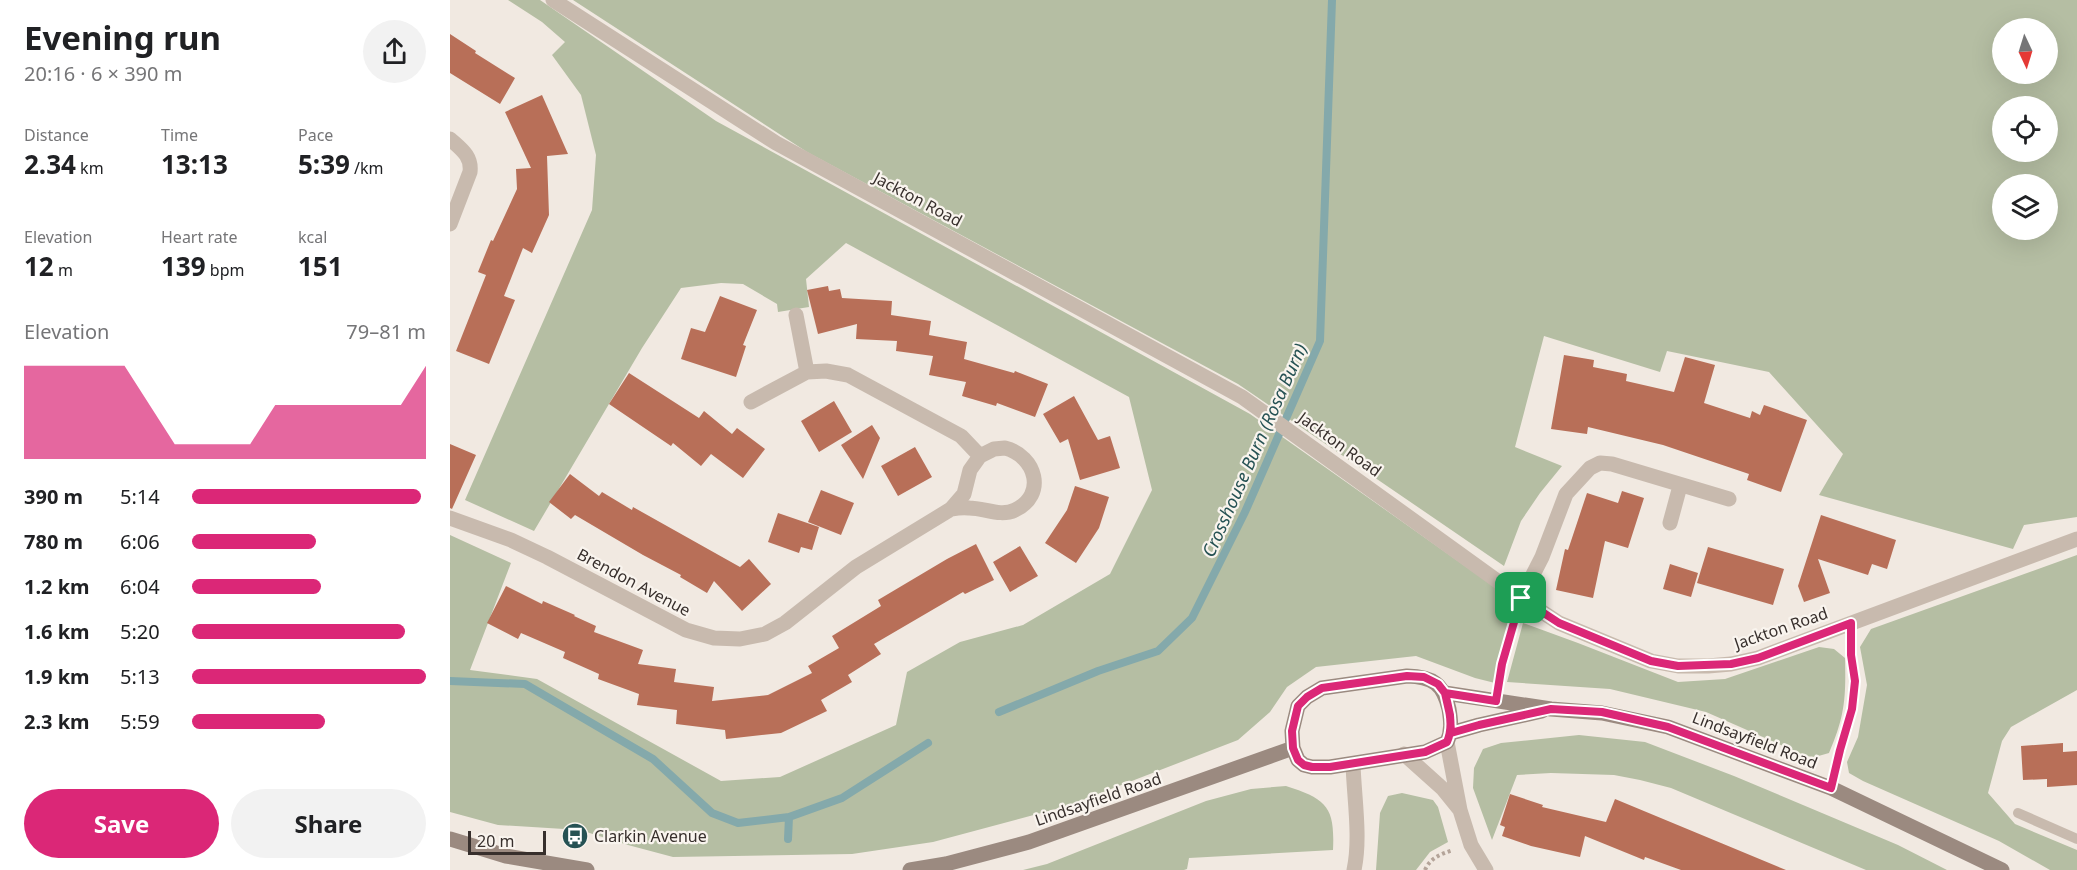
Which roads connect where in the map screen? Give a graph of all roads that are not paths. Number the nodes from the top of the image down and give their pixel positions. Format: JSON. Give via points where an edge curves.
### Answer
{"nodes":[{"id":1,"x":553,"y":0,"type":"edge"},
{"id":2,"x":450,"y":139,"type":"edge"},
{"id":3,"x":450,"y":224,"type":"edge"},
{"id":4,"x":796,"y":315,"type":"dead end"},
{"id":5,"x":807,"y":372,"type":"junction"},
{"id":6,"x":751,"y":402,"type":"dead end"},
{"id":7,"x":980,"y":456,"type":"junction"},
{"id":8,"x":1680,"y":486,"type":"junction"},
{"id":9,"x":1729,"y":500,"type":"dead end"},
{"id":10,"x":951,"y":509,"type":"junction"},
{"id":11,"x":450,"y":518,"type":"edge"},
{"id":12,"x":1670,"y":523,"type":"dead end"},
{"id":13,"x":2077,"y":539,"type":"edge"},
{"id":14,"x":1521,"y":598,"type":"junction"},
{"id":15,"x":1445,"y":693,"type":"junction"},
{"id":16,"x":1551,"y":709,"type":"junction"},
{"id":17,"x":1449,"y":738,"type":"junction"},
{"id":18,"x":1293,"y":748,"type":"junction"},
{"id":19,"x":1404,"y":754,"type":"junction"},
{"id":20,"x":1353,"y":764,"type":"junction"},
{"id":21,"x":1460,"y":810,"type":"junction"},
{"id":22,"x":2019,"y":813,"type":"dead end"},
{"id":23,"x":450,"y":839,"type":"edge"},
{"id":24,"x":2077,"y":839,"type":"edge"},
{"id":25,"x":587,"y":870,"type":"edge"},
{"id":26,"x":910,"y":870,"type":"edge"},
{"id":27,"x":1354,"y":870,"type":"edge"},
{"id":28,"x":1486,"y":870,"type":"edge"},
{"id":29,"x":2002,"y":870,"type":"edge"}],
"edges":[{"from":1,"to":14,"type":"street","name":"Jackton Road","via":[[776,143],[1242,397]]},
{"from":2,"to":3,"type":"street","via":[[468,155],[471,164]]},
{"from":4,"to":5,"type":"street"},
{"from":5,"to":6,"type":"street"},
{"from":5,"to":7,"type":"street","via":[[848,375],[961,436]]},
{"from":7,"to":10,"type":"street","name":"Brendon Avenue","via":[[970,470],[964,494]]},
{"from":7,"to":10,"type":"street","via":[[1005,448],[1024,457],[1034,475],[1030,496],[1024,504],[1005,513],[969,507]]},
{"from":8,"to":9,"type":"street"},
{"from":8,"to":12,"type":"street"},
{"from":8,"to":14,"type":"street","via":[[1612,464],[1600,463],[1590,468],[1566,494]]},
{"from":10,"to":11,"type":"street","name":"Brendon Avenue","via":[[856,567],[785,623],[765,634],[740,639],[714,638],[686,630],[547,557]]},
{"from":13,"to":14,"type":"street","name":"Jackton Road","via":[[1758,658],[1731,664],[1678,666],[1651,661],[1559,623]]},
{"from":15,"to":16,"type":"street","name":"Lindsayfield Road"},
{"from":15,"to":17,"type":"street","via":[[1450,715]]},
{"from":15,"to":18,"type":"street","via":[[1424,677],[1407,676],[1322,688],[1298,706],[1292,731]]},
{"from":16,"to":17,"type":"street","name":"Lindsayfield Road","via":[[1479,725]]},
{"from":16,"to":29,"type":"street","name":"Lindsayfield Road","via":[[1602,712],[1668,727],[1831,788]]},
{"from":17,"to":19,"type":"street","name":"Lindsayfield Road","via":[[1425,752]]},
{"from":17,"to":21,"type":"street"},
{"from":18,"to":20,"type":"street","name":"Lindsayfield Road","via":[[1304,765]]},
{"from":18,"to":26,"type":"street","name":"Lindsayfield Road","via":[[1029,842]]},
{"from":19,"to":20,"type":"street","name":"Lindsayfield Road"},
{"from":19,"to":21,"type":"street"},
{"from":20,"to":27,"type":"street"},
{"from":21,"to":28,"type":"street","via":[[1471,845]]},
{"from":22,"to":24,"type":"lane"},
{"from":23,"to":25,"type":"street","via":[[506,856]]}]}
